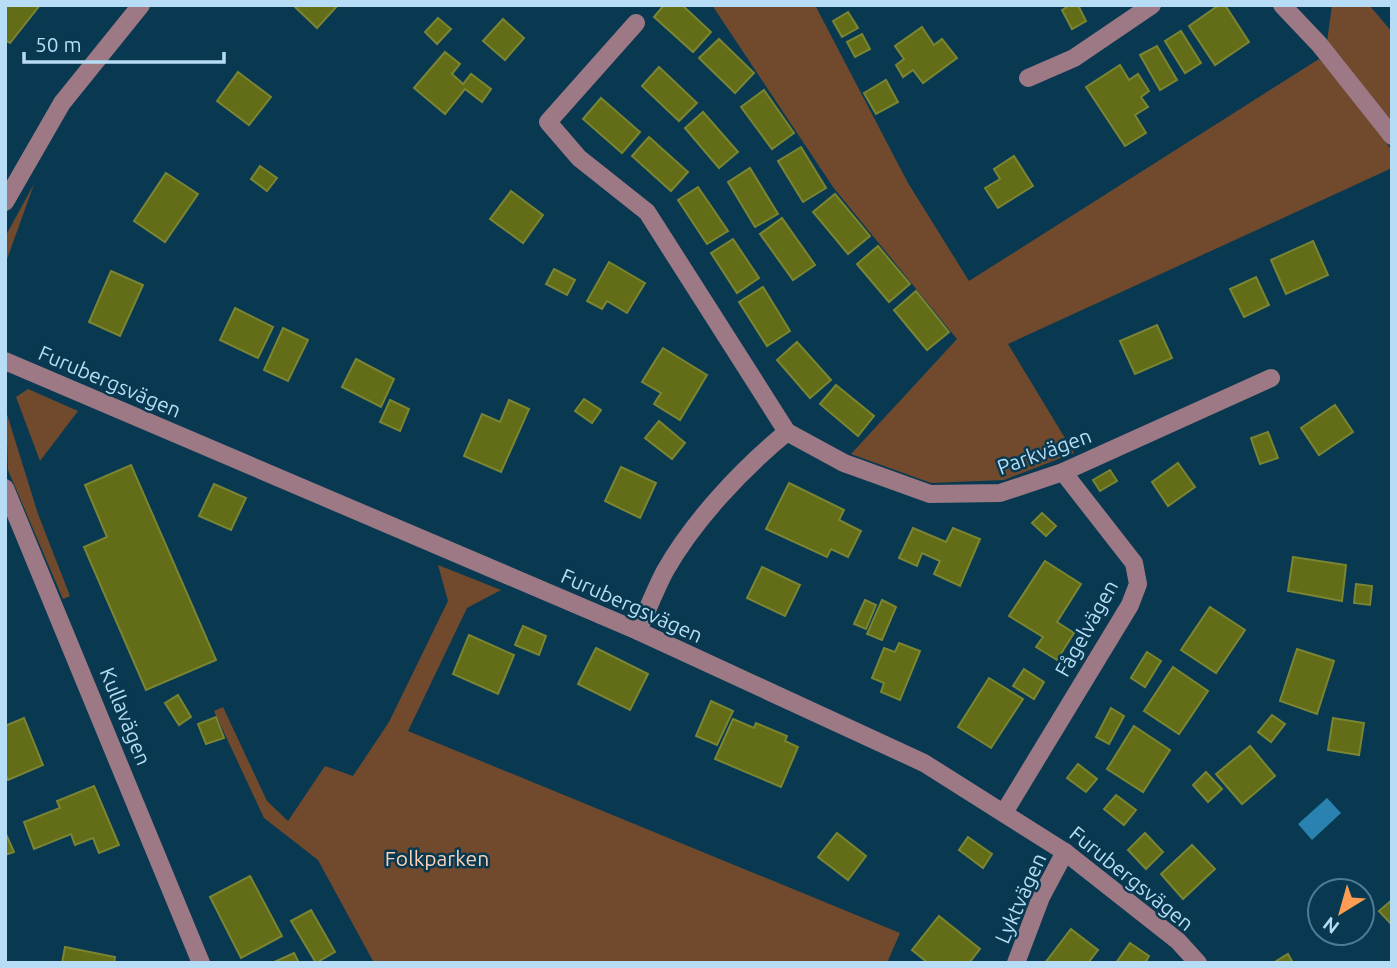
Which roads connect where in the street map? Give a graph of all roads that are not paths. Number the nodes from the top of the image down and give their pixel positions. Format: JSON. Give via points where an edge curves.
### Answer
{"nodes":[{"id":1,"x":141,"y":5,"type":"edge"},
{"id":2,"x":1153,"y":5,"type":"edge"},
{"id":3,"x":1282,"y":5,"type":"edge"},
{"id":4,"x":636,"y":23,"type":"dead end"},
{"id":5,"x":1027,"y":78,"type":"dead end"},
{"id":6,"x":1392,"y":136,"type":"edge"},
{"id":7,"x":5,"y":202,"type":"edge"},
{"id":8,"x":7,"y":369,"type":"edge"},
{"id":9,"x":1271,"y":378,"type":"dead end"},
{"id":10,"x":787,"y":432,"type":"junction"},
{"id":11,"x":1063,"y":472,"type":"junction"},
{"id":12,"x":5,"y":488,"type":"edge"},
{"id":13,"x":638,"y":631,"type":"junction"},
{"id":14,"x":1005,"y":811,"type":"junction"},
{"id":15,"x":1065,"y":852,"type":"junction"},
{"id":16,"x":201,"y":963,"type":"edge"},
{"id":17,"x":1016,"y":963,"type":"edge"},
{"id":18,"x":1198,"y":963,"type":"edge"}],
"edges":[{"from":1,"to":7,"type":"street","via":[[62,103]]},
{"from":2,"to":5,"type":"street","via":[[1074,58]]},
{"from":3,"to":6,"type":"street","via":[[1320,44]]},
{"from":4,"to":10,"type":"street","name":"Parkvägen","via":[[548,122],[579,158],[647,212]]},
{"from":8,"to":13,"type":"street","name":"Furubergsvägen"},
{"from":9,"to":11,"type":"street","name":"Parkvägen"},
{"from":10,"to":11,"type":"street","name":"Parkvägen","via":[[844,463],[930,494],[1000,493]]},
{"from":10,"to":13,"type":"street","via":[[708,512],[666,570]]},
{"from":11,"to":14,"type":"street","name":"Fågelvägen","via":[[1134,563],[1138,584],[1130,605]]},
{"from":12,"to":16,"type":"street","name":"Kullavägen"},
{"from":13,"to":14,"type":"street","name":"Furubergsvägen","via":[[924,763]]},
{"from":14,"to":15,"type":"street","name":"Furubergsvägen"},
{"from":15,"to":17,"type":"street","name":"Lyktvägen","via":[[1041,897]]},
{"from":15,"to":18,"type":"street","name":"Furubergsvägen","via":[[1178,941]]}]}
